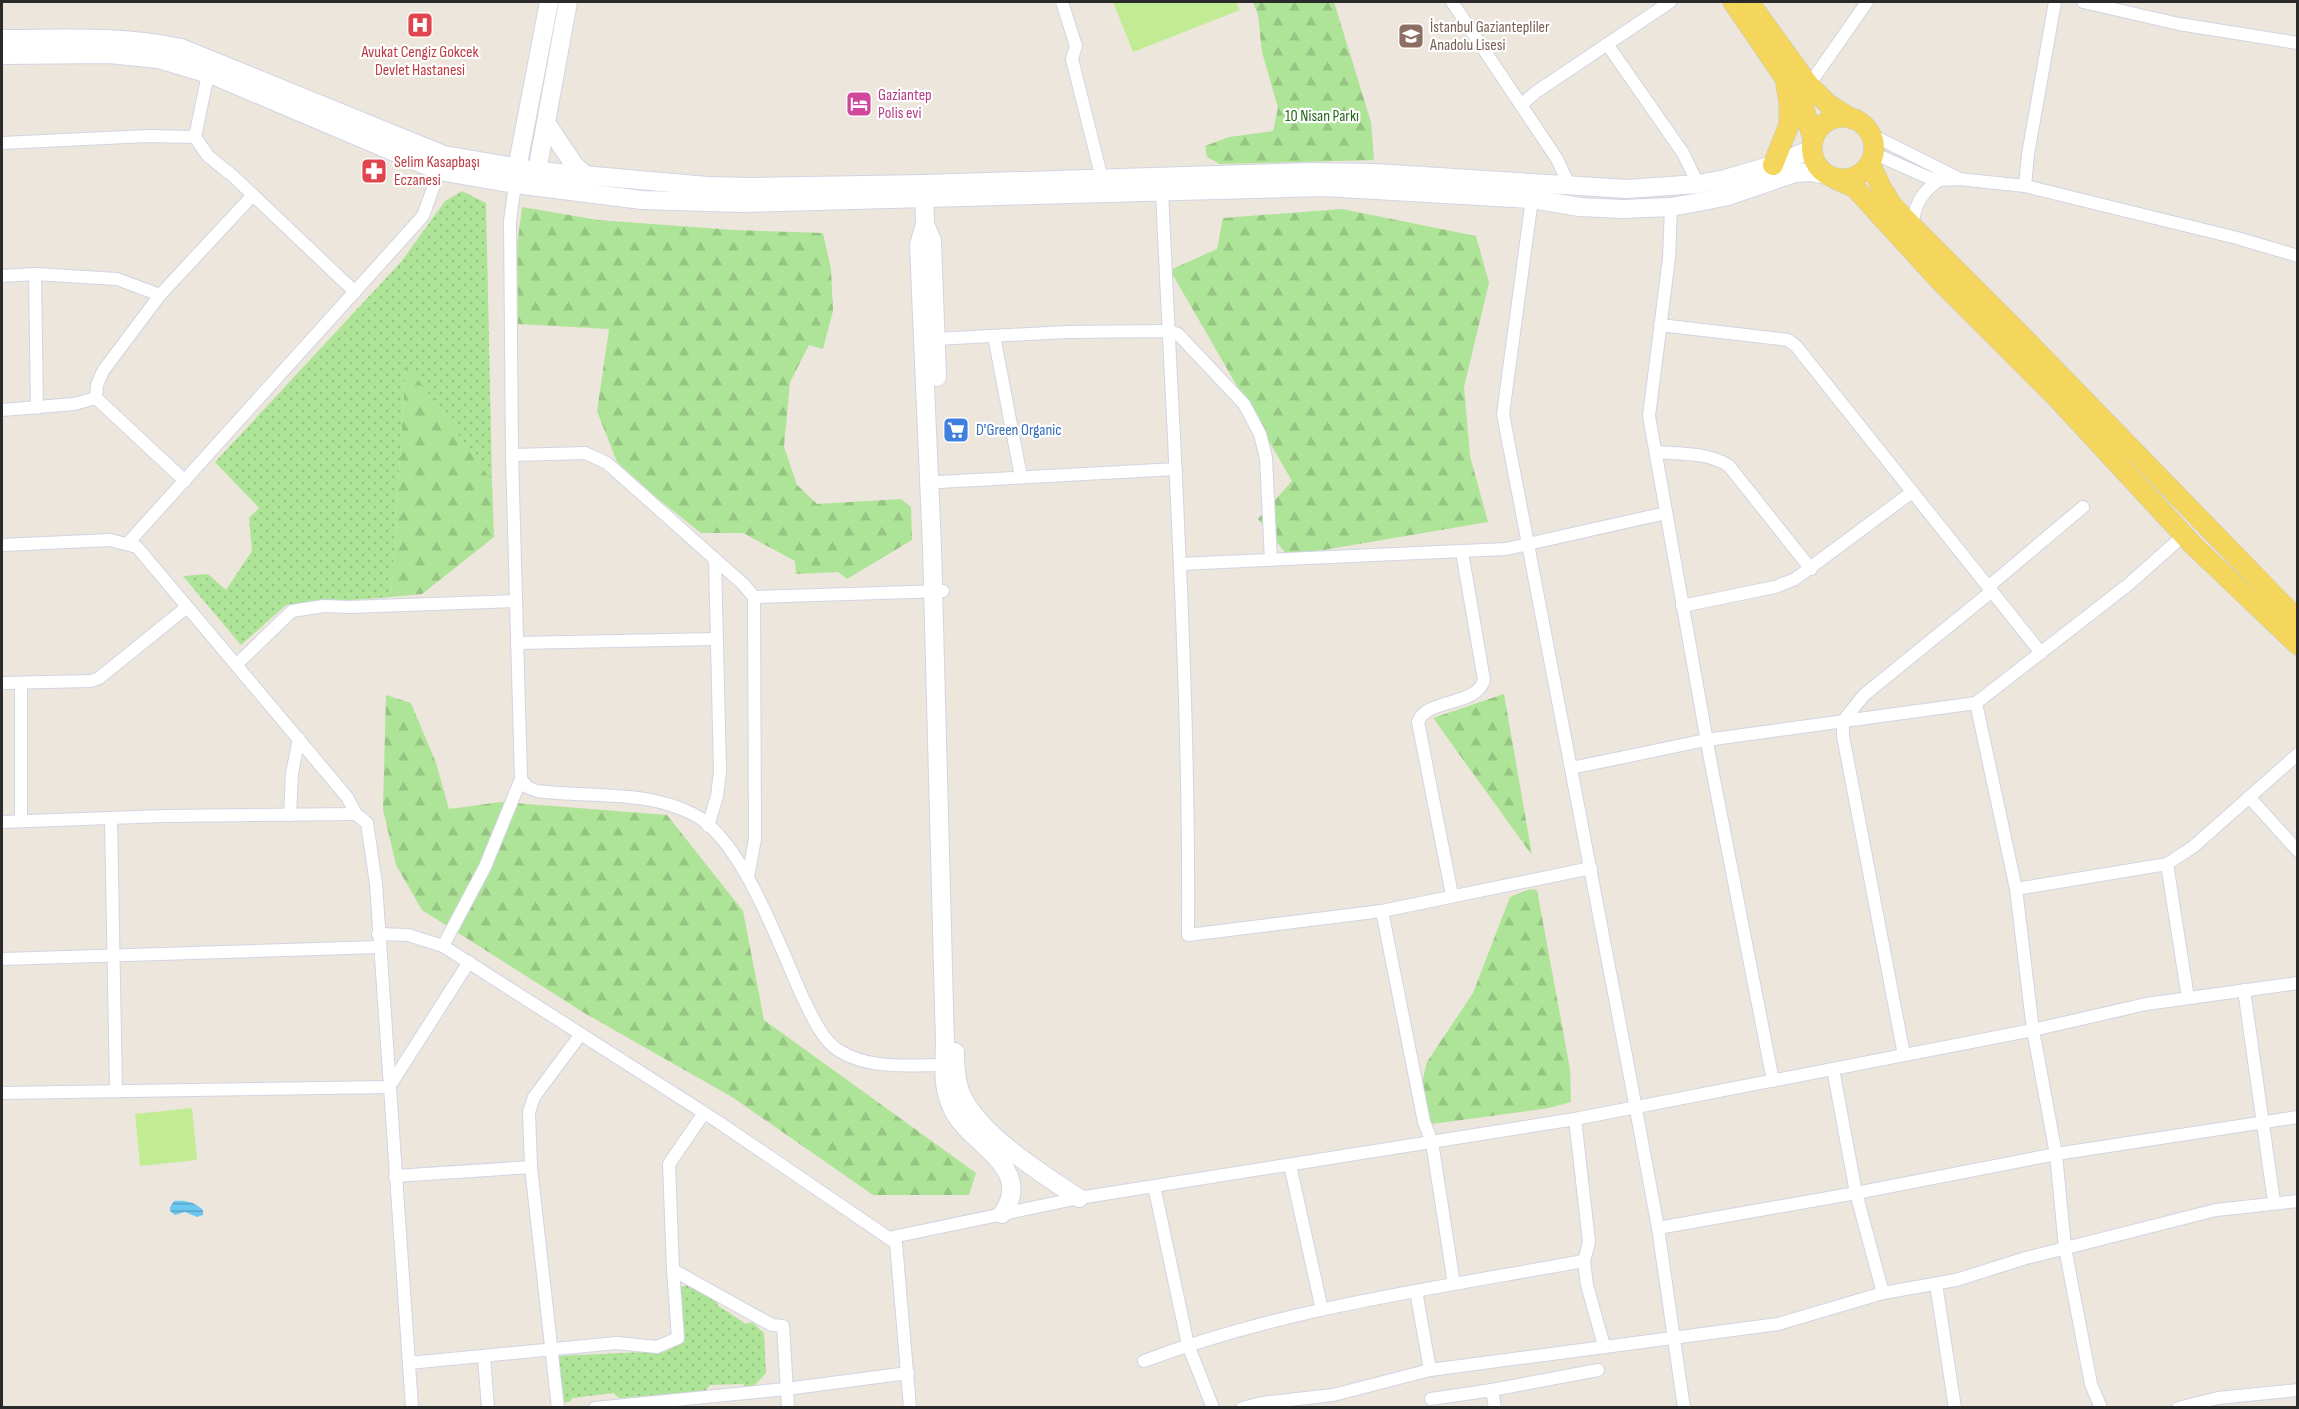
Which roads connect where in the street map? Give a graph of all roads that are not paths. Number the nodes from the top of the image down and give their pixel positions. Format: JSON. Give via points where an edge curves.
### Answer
{"nodes":[{"id":1,"x":549,"y":2,"type":"edge"},
{"id":2,"x":568,"y":2,"type":"edge"},
{"id":3,"x":1062,"y":2,"type":"edge"},
{"id":4,"x":1452,"y":2,"type":"edge"},
{"id":5,"x":1670,"y":2,"type":"edge"},
{"id":6,"x":1733,"y":2,"type":"edge"},
{"id":7,"x":1749,"y":2,"type":"edge"},
{"id":8,"x":1867,"y":2,"type":"edge"},
{"id":9,"x":2055,"y":2,"type":"edge"},
{"id":10,"x":2083,"y":2,"type":"edge"},
{"id":11,"x":2,"y":39,"type":"edge"},
{"id":12,"x":2298,"y":43,"type":"edge"},
{"id":13,"x":1607,"y":44,"type":"junction"},
{"id":14,"x":2,"y":55,"type":"edge"},
{"id":15,"x":208,"y":74,"type":"junction"},
{"id":16,"x":1786,"y":80,"type":"junction"},
{"id":17,"x":1809,"y":85,"type":"junction"},
{"id":18,"x":1521,"y":105,"type":"junction"},
{"id":19,"x":1855,"y":120,"type":"junction"},
{"id":20,"x":546,"y":123,"type":"junction"},
{"id":21,"x":1870,"y":134,"type":"junction"},
{"id":22,"x":195,"y":137,"type":"junction"},
{"id":23,"x":2,"y":143,"type":"edge"},
{"id":24,"x":1812,"y":144,"type":"junction"},
{"id":25,"x":1871,"y":158,"type":"junction"},
{"id":26,"x":442,"y":163,"type":"junction"},
{"id":27,"x":1773,"y":165,"type":"junction"},
{"id":28,"x":537,"y":171,"type":"junction"},
{"id":29,"x":585,"y":175,"type":"junction"},
{"id":30,"x":516,"y":176,"type":"junction"},
{"id":31,"x":1831,"y":176,"type":"junction"},
{"id":32,"x":1959,"y":179,"type":"junction"},
{"id":33,"x":1939,"y":180,"type":"junction"},
{"id":34,"x":1698,"y":184,"type":"junction"},
{"id":35,"x":1569,"y":185,"type":"junction"},
{"id":36,"x":1103,"y":186,"type":"junction"},
{"id":37,"x":2025,"y":186,"type":"junction"},
{"id":38,"x":924,"y":191,"type":"junction"},
{"id":39,"x":1162,"y":191,"type":"junction"},
{"id":40,"x":253,"y":195,"type":"junction"},
{"id":41,"x":1532,"y":200,"type":"junction"},
{"id":42,"x":1671,"y":207,"type":"junction"},
{"id":43,"x":925,"y":224,"type":"junction"},
{"id":44,"x":1913,"y":227,"type":"junction"},
{"id":45,"x":2298,"y":256,"type":"edge"},
{"id":46,"x":35,"y":274,"type":"junction"},
{"id":47,"x":2,"y":276,"type":"edge"},
{"id":48,"x":355,"y":292,"type":"junction"},
{"id":49,"x":160,"y":295,"type":"junction"},
{"id":50,"x":1660,"y":325,"type":"junction"},
{"id":51,"x":1168,"y":331,"type":"junction"},
{"id":52,"x":994,"y":336,"type":"junction"},
{"id":53,"x":936,"y":339,"type":"junction"},
{"id":54,"x":96,"y":398,"type":"junction"},
{"id":55,"x":38,"y":408,"type":"junction"},
{"id":56,"x":2,"y":410,"type":"edge"},
{"id":57,"x":1656,"y":452,"type":"junction"},
{"id":58,"x":512,"y":455,"type":"junction"},
{"id":59,"x":1176,"y":469,"type":"junction"},
{"id":60,"x":1021,"y":477,"type":"junction"},
{"id":61,"x":184,"y":481,"type":"junction"},
{"id":62,"x":939,"y":482,"type":"junction"},
{"id":63,"x":1912,"y":492,"type":"junction"},
{"id":64,"x":2083,"y":507,"type":"dead end"},
{"id":65,"x":1666,"y":513,"type":"junction"},
{"id":66,"x":2184,"y":535,"type":"junction"},
{"id":67,"x":1529,"y":542,"type":"junction"},
{"id":68,"x":128,"y":543,"type":"junction"},
{"id":69,"x":2,"y":545,"type":"edge"},
{"id":70,"x":1462,"y":552,"type":"junction"},
{"id":71,"x":714,"y":560,"type":"junction"},
{"id":72,"x":1271,"y":560,"type":"junction"},
{"id":73,"x":1180,"y":564,"type":"junction"},
{"id":74,"x":1811,"y":569,"type":"junction"},
{"id":75,"x":1990,"y":589,"type":"junction"},
{"id":76,"x":938,"y":591,"type":"junction"},
{"id":77,"x":754,"y":597,"type":"junction"},
{"id":78,"x":516,"y":601,"type":"junction"},
{"id":79,"x":1683,"y":606,"type":"junction"},
{"id":80,"x":188,"y":607,"type":"junction"},
{"id":81,"x":2298,"y":620,"type":"edge"},
{"id":82,"x":716,"y":639,"type":"junction"},
{"id":83,"x":517,"y":643,"type":"junction"},
{"id":84,"x":2298,"y":645,"type":"edge"},
{"id":85,"x":2041,"y":653,"type":"junction"},
{"id":86,"x":236,"y":665,"type":"junction"},
{"id":87,"x":2,"y":683,"type":"edge"},
{"id":88,"x":21,"y":683,"type":"junction"},
{"id":89,"x":1976,"y":703,"type":"junction"},
{"id":90,"x":1843,"y":721,"type":"junction"},
{"id":91,"x":299,"y":740,"type":"junction"},
{"id":92,"x":1706,"y":740,"type":"junction"},
{"id":93,"x":2298,"y":754,"type":"edge"},
{"id":94,"x":1571,"y":768,"type":"junction"},
{"id":95,"x":521,"y":779,"type":"junction"},
{"id":96,"x":2249,"y":797,"type":"junction"},
{"id":97,"x":357,"y":814,"type":"junction"},
{"id":98,"x":290,"y":815,"type":"junction"},
{"id":99,"x":111,"y":818,"type":"junction"},
{"id":100,"x":21,"y":821,"type":"junction"},
{"id":101,"x":2,"y":822,"type":"edge"},
{"id":102,"x":708,"y":826,"type":"junction"},
{"id":103,"x":2298,"y":851,"type":"edge"},
{"id":104,"x":2168,"y":864,"type":"junction"},
{"id":105,"x":1590,"y":868,"type":"junction"},
{"id":106,"x":748,"y":877,"type":"junction"},
{"id":107,"x":2016,"y":889,"type":"junction"},
{"id":108,"x":1452,"y":896,"type":"junction"},
{"id":109,"x":1382,"y":910,"type":"junction"},
{"id":110,"x":378,"y":941,"type":"junction"},
{"id":111,"x":443,"y":946,"type":"junction"},
{"id":112,"x":115,"y":955,"type":"junction"},
{"id":113,"x":2,"y":959,"type":"edge"},
{"id":114,"x":469,"y":962,"type":"junction"},
{"id":115,"x":2298,"y":982,"type":"edge"},
{"id":116,"x":2244,"y":990,"type":"junction"},
{"id":117,"x":2188,"y":998,"type":"junction"},
{"id":118,"x":2034,"y":1030,"type":"junction"},
{"id":119,"x":581,"y":1034,"type":"junction"},
{"id":120,"x":1904,"y":1055,"type":"junction"},
{"id":121,"x":944,"y":1065,"type":"junction"},
{"id":122,"x":1833,"y":1069,"type":"junction"},
{"id":123,"x":1773,"y":1081,"type":"junction"},
{"id":124,"x":389,"y":1087,"type":"junction"},
{"id":125,"x":116,"y":1091,"type":"junction"},
{"id":126,"x":2,"y":1093,"type":"edge"},
{"id":127,"x":1635,"y":1106,"type":"junction"},
{"id":128,"x":704,"y":1113,"type":"junction"},
{"id":129,"x":2298,"y":1117,"type":"edge"},
{"id":130,"x":1575,"y":1119,"type":"junction"},
{"id":131,"x":2264,"y":1122,"type":"junction"},
{"id":132,"x":1432,"y":1142,"type":"junction"},
{"id":133,"x":2056,"y":1154,"type":"junction"},
{"id":134,"x":1290,"y":1165,"type":"junction"},
{"id":135,"x":531,"y":1167,"type":"junction"},
{"id":136,"x":395,"y":1176,"type":"junction"},
{"id":137,"x":1154,"y":1186,"type":"junction"},
{"id":138,"x":1856,"y":1194,"type":"junction"},
{"id":139,"x":1079,"y":1198,"type":"junction"},
{"id":140,"x":2298,"y":1201,"type":"edge"},
{"id":141,"x":2274,"y":1202,"type":"junction"},
{"id":142,"x":1002,"y":1214,"type":"junction"},
{"id":143,"x":1658,"y":1228,"type":"junction"},
{"id":144,"x":888,"y":1238,"type":"junction"},
{"id":145,"x":2065,"y":1248,"type":"junction"},
{"id":146,"x":1584,"y":1261,"type":"junction"},
{"id":147,"x":673,"y":1270,"type":"junction"},
{"id":148,"x":1454,"y":1284,"type":"junction"},
{"id":149,"x":1936,"y":1284,"type":"junction"},
{"id":150,"x":1416,"y":1291,"type":"junction"},
{"id":151,"x":1882,"y":1293,"type":"junction"},
{"id":152,"x":1322,"y":1310,"type":"junction"},
{"id":153,"x":1673,"y":1337,"type":"junction"},
{"id":154,"x":1188,"y":1345,"type":"junction"},
{"id":155,"x":1604,"y":1346,"type":"junction"},
{"id":156,"x":551,"y":1348,"type":"junction"},
{"id":157,"x":484,"y":1357,"type":"junction"},
{"id":158,"x":1144,"y":1361,"type":"dead end"},
{"id":159,"x":409,"y":1363,"type":"junction"},
{"id":160,"x":1430,"y":1370,"type":"junction"},
{"id":161,"x":1598,"y":1370,"type":"dead end"},
{"id":162,"x":908,"y":1372,"type":"junction"},
{"id":163,"x":786,"y":1389,"type":"junction"},
{"id":164,"x":1492,"y":1390,"type":"junction"},
{"id":165,"x":2298,"y":1390,"type":"edge"},
{"id":166,"x":1431,"y":1400,"type":"dead end"},
{"id":167,"x":1291,"y":1404,"type":"edge"},
{"id":168,"x":412,"y":1407,"type":"edge"},
{"id":169,"x":488,"y":1407,"type":"edge"},
{"id":170,"x":558,"y":1407,"type":"edge"},
{"id":171,"x":595,"y":1407,"type":"edge"},
{"id":172,"x":788,"y":1407,"type":"edge"},
{"id":173,"x":910,"y":1407,"type":"edge"},
{"id":174,"x":1213,"y":1407,"type":"edge"},
{"id":175,"x":1242,"y":1407,"type":"edge"},
{"id":176,"x":1495,"y":1407,"type":"edge"},
{"id":177,"x":1684,"y":1407,"type":"edge"},
{"id":178,"x":1955,"y":1407,"type":"edge"},
{"id":179,"x":2101,"y":1407,"type":"edge"},
{"id":180,"x":2178,"y":1407,"type":"edge"}],
"edges":[{"from":1,"to":30,"type":"street"},
{"from":2,"to":20,"type":"street"},
{"from":3,"to":36,"type":"street","via":[[1076,46],[1072,59]]},
{"from":4,"to":18,"type":"street"},
{"from":5,"to":13,"type":"street"},
{"from":6,"to":16,"type":"main road"},
{"from":7,"to":17,"type":"main road"},
{"from":8,"to":17,"type":"street"},
{"from":9,"to":37,"type":"street"},
{"from":10,"to":12,"type":"street","via":[[2179,24]]},
{"from":11,"to":26,"type":"street","via":[[116,39],[181,48]]},
{"from":13,"to":18,"type":"street"},
{"from":13,"to":34,"type":"street","via":[[1683,153]]},
{"from":14,"to":15,"type":"street","via":[[136,55]]},
{"from":15,"to":22,"type":"street"},
{"from":15,"to":26,"type":"street"},
{"from":16,"to":24,"type":"main road","via":[[1803,105]]},
{"from":16,"to":27,"type":"main road","via":[[1789,125]]},
{"from":17,"to":19,"type":"main road","via":[[1828,104]]},
{"from":18,"to":35,"type":"street","via":[[1557,159]]},
{"from":19,"to":21,"type":"main road"},
{"from":19,"to":24,"type":"main road","via":[[1835,118],[1818,130]]},
{"from":20,"to":28,"type":"street"},
{"from":20,"to":29,"type":"street"},
{"from":21,"to":25,"type":"main road"},
{"from":21,"to":32,"type":"street"},
{"from":22,"to":23,"type":"street"},
{"from":22,"to":40,"type":"street","via":[[208,156]]},
{"from":24,"to":27,"type":"street"},
{"from":24,"to":31,"type":"main road","via":[[1818,168]]},
{"from":25,"to":31,"type":"main road","via":[[1855,177]]},
{"from":25,"to":33,"type":"street"},
{"from":25,"to":44,"type":"main road","via":[[1881,187]]},
{"from":26,"to":30,"type":"street"},
{"from":26,"to":48,"type":"street","via":[[423,216]]},
{"from":27,"to":34,"type":"street"},
{"from":28,"to":29,"type":"street"},
{"from":28,"to":30,"type":"street"},
{"from":29,"to":38,"type":"street","via":[[664,184]]},
{"from":30,"to":38,"type":"street","via":[[642,200],[692,202]]},
{"from":30,"to":58,"type":"street","via":[[510,221]]},
{"from":31,"to":42,"type":"street","via":[[1795,173],[1728,196]]},
{"from":31,"to":66,"type":"main road","via":[[1855,188]]},
{"from":32,"to":33,"type":"street"},
{"from":32,"to":37,"type":"street"},
{"from":33,"to":44,"type":"street","via":[[1918,201]]},
{"from":34,"to":35,"type":"street","via":[[1628,189]]},
{"from":35,"to":36,"type":"street","via":[[1329,172]]},
{"from":36,"to":38,"type":"street"},
{"from":36,"to":39,"type":"street"},
{"from":37,"to":45,"type":"street"},
{"from":38,"to":43,"type":"street"},
{"from":39,"to":41,"type":"street","via":[[1344,188]]},
{"from":39,"to":51,"type":"street"},
{"from":40,"to":48,"type":"street"},
{"from":40,"to":49,"type":"street"},
{"from":41,"to":42,"type":"street","via":[[1600,208]]},
{"from":41,"to":67,"type":"street","via":[[1503,414]]},
{"from":42,"to":50,"type":"street"},
{"from":43,"to":53,"type":"street","via":[[933,241]]},
{"from":43,"to":76,"type":"street","via":[[919,245]]},
{"from":44,"to":81,"type":"main road"},
{"from":46,"to":47,"type":"street"},
{"from":46,"to":49,"type":"street","via":[[117,279]]},
{"from":46,"to":55,"type":"street"},
{"from":48,"to":61,"type":"street"},
{"from":49,"to":54,"type":"street","via":[[103,371]]},
{"from":50,"to":57,"type":"street","via":[[1648,416]]},
{"from":50,"to":63,"type":"street","via":[[1788,340]]},
{"from":51,"to":52,"type":"street"},
{"from":51,"to":59,"type":"street"},
{"from":51,"to":72,"type":"street","via":[[1182,337],[1244,404],[1256,423],[1266,458]]},
{"from":52,"to":53,"type":"street"},
{"from":52,"to":60,"type":"street"},
{"from":53,"to":62,"type":"street"},
{"from":54,"to":55,"type":"street"},
{"from":54,"to":61,"type":"street"},
{"from":55,"to":56,"type":"street"},
{"from":57,"to":65,"type":"street"},
{"from":57,"to":74,"type":"street","via":[[1701,455],[1729,466]]},
{"from":58,"to":71,"type":"street","via":[[585,453],[607,463]]},
{"from":58,"to":78,"type":"street"},
{"from":59,"to":60,"type":"street"},
{"from":59,"to":73,"type":"street"},
{"from":60,"to":62,"type":"street"},
{"from":61,"to":68,"type":"street"},
{"from":62,"to":76,"type":"street"},
{"from":63,"to":74,"type":"street"},
{"from":63,"to":75,"type":"street"},
{"from":64,"to":75,"type":"street"},
{"from":65,"to":67,"type":"street"},
{"from":65,"to":79,"type":"street"},
{"from":66,"to":84,"type":"main road"},
{"from":66,"to":85,"type":"street"},
{"from":67,"to":70,"type":"street","via":[[1506,549]]},
{"from":67,"to":94,"type":"street"},
{"from":68,"to":69,"type":"street","via":[[110,540]]},
{"from":68,"to":80,"type":"street","via":[[137,547]]},
{"from":70,"to":72,"type":"street"},
{"from":70,"to":108,"type":"street","via":[[1484,680],[1476,692],[1424,712],[1418,722]]},
{"from":71,"to":77,"type":"street"},
{"from":71,"to":82,"type":"street"},
{"from":72,"to":73,"type":"street"},
{"from":73,"to":109,"type":"street","via":[[1188,935]]},
{"from":74,"to":79,"type":"street","via":[[1775,587]]},
{"from":75,"to":85,"type":"street"},
{"from":75,"to":90,"type":"street","via":[[1864,695]]},
{"from":76,"to":77,"type":"street"},
{"from":76,"to":121,"type":"street"},
{"from":76,"to":139,"type":"street","via":[[955,1069],[962,1096],[978,1120],[1036,1170]]},
{"from":77,"to":106,"type":"street","via":[[755,839]]},
{"from":78,"to":83,"type":"street"},
{"from":78,"to":86,"type":"street","via":[[324,606],[292,611]]},
{"from":79,"to":92,"type":"street"},
{"from":80,"to":86,"type":"street"},
{"from":80,"to":88,"type":"street","via":[[99,678]]},
{"from":82,"to":83,"type":"street"},
{"from":82,"to":102,"type":"street","via":[[720,771]]},
{"from":83,"to":95,"type":"street"},
{"from":85,"to":89,"type":"street"},
{"from":86,"to":91,"type":"street"},
{"from":87,"to":88,"type":"street"},
{"from":88,"to":100,"type":"street"},
{"from":89,"to":90,"type":"street"},
{"from":89,"to":107,"type":"street"},
{"from":90,"to":92,"type":"street"},
{"from":90,"to":120,"type":"street"},
{"from":91,"to":97,"type":"street"},
{"from":91,"to":98,"type":"street","via":[[292,773]]},
{"from":92,"to":94,"type":"street"},
{"from":92,"to":123,"type":"street"},
{"from":93,"to":96,"type":"street"},
{"from":94,"to":105,"type":"street"},
{"from":95,"to":102,"type":"street","via":[[537,791],[660,801],[694,814]]},
{"from":95,"to":111,"type":"street","via":[[485,867]]},
{"from":96,"to":103,"type":"street"},
{"from":96,"to":104,"type":"street"},
{"from":97,"to":98,"type":"street"},
{"from":97,"to":110,"type":"street","via":[[367,823],[376,884]]},
{"from":98,"to":99,"type":"street"},
{"from":99,"to":100,"type":"street"},
{"from":99,"to":112,"type":"street"},
{"from":100,"to":101,"type":"street"},
{"from":102,"to":106,"type":"street","via":[[724,840]]},
{"from":104,"to":107,"type":"street"},
{"from":104,"to":117,"type":"street"},
{"from":105,"to":108,"type":"street"},
{"from":105,"to":127,"type":"street"},
{"from":106,"to":121,"type":"street","via":[[815,1024],[836,1049],[863,1061]]},
{"from":107,"to":118,"type":"street"},
{"from":108,"to":109,"type":"street"},
{"from":109,"to":132,"type":"street","via":[[1424,1122]]},
{"from":110,"to":111,"type":"street","via":[[408,935]]},
{"from":110,"to":112,"type":"street"},
{"from":110,"to":124,"type":"street"},
{"from":111,"to":114,"type":"street"},
{"from":112,"to":113,"type":"street"},
{"from":112,"to":125,"type":"street"},
{"from":114,"to":119,"type":"street"},
{"from":114,"to":124,"type":"street"},
{"from":115,"to":116,"type":"street"},
{"from":116,"to":117,"type":"street"},
{"from":116,"to":131,"type":"street"},
{"from":117,"to":118,"type":"street"},
{"from":118,"to":120,"type":"street"},
{"from":118,"to":133,"type":"street"},
{"from":119,"to":128,"type":"street"},
{"from":119,"to":135,"type":"street","via":[[534,1097],[529,1112]]},
{"from":120,"to":122,"type":"street"},
{"from":121,"to":142,"type":"street","via":[[944,1085],[954,1113],[1004,1164],[1012,1190],[1011,1202]]},
{"from":122,"to":123,"type":"street"},
{"from":122,"to":138,"type":"street"},
{"from":123,"to":127,"type":"street"},
{"from":124,"to":125,"type":"street"},
{"from":124,"to":136,"type":"street"},
{"from":125,"to":126,"type":"street"},
{"from":127,"to":130,"type":"street"},
{"from":127,"to":143,"type":"street"},
{"from":128,"to":144,"type":"street"},
{"from":128,"to":147,"type":"street","via":[[669,1164]]},
{"from":129,"to":131,"type":"street"},
{"from":130,"to":132,"type":"street"},
{"from":130,"to":146,"type":"street","via":[[1589,1242]]},
{"from":131,"to":133,"type":"street"},
{"from":131,"to":141,"type":"street"},
{"from":132,"to":134,"type":"street"},
{"from":132,"to":148,"type":"street"},
{"from":133,"to":138,"type":"street"},
{"from":133,"to":145,"type":"street"},
{"from":134,"to":137,"type":"street"},
{"from":134,"to":152,"type":"street"},
{"from":135,"to":136,"type":"street"},
{"from":135,"to":156,"type":"street"},
{"from":136,"to":159,"type":"street"},
{"from":137,"to":139,"type":"street"},
{"from":137,"to":154,"type":"street"},
{"from":138,"to":143,"type":"street"},
{"from":138,"to":151,"type":"street"},
{"from":139,"to":142,"type":"street"},
{"from":140,"to":141,"type":"street"},
{"from":141,"to":145,"type":"street","via":[[2216,1210]]},
{"from":142,"to":144,"type":"street"},
{"from":143,"to":153,"type":"street"},
{"from":144,"to":162,"type":"street","via":[[896,1243]]},
{"from":145,"to":149,"type":"street"},
{"from":145,"to":179,"type":"street","via":[[2091,1384]]},
{"from":146,"to":148,"type":"street"},
{"from":146,"to":155,"type":"street"},
{"from":147,"to":156,"type":"street","via":[[678,1338],[657,1347],[617,1343]]},
{"from":147,"to":163,"type":"street","via":[[772,1325],[783,1326]]},
{"from":148,"to":150,"type":"street"},
{"from":149,"to":151,"type":"street"},
{"from":149,"to":178,"type":"street"},
{"from":150,"to":152,"type":"street"},
{"from":150,"to":160,"type":"street"},
{"from":151,"to":153,"type":"street","via":[[1778,1324]]},
{"from":152,"to":154,"type":"street"},
{"from":153,"to":155,"type":"street"},
{"from":153,"to":177,"type":"street"},
{"from":154,"to":158,"type":"street"},
{"from":154,"to":174,"type":"street"},
{"from":155,"to":160,"type":"street"},
{"from":156,"to":157,"type":"street"},
{"from":156,"to":170,"type":"street"},
{"from":157,"to":159,"type":"street"},
{"from":157,"to":169,"type":"street"},
{"from":159,"to":168,"type":"street"},
{"from":160,"to":167,"type":"street"},
{"from":161,"to":164,"type":"street"},
{"from":162,"to":163,"type":"street"},
{"from":162,"to":173,"type":"street"},
{"from":163,"to":171,"type":"street"},
{"from":163,"to":172,"type":"street"},
{"from":164,"to":166,"type":"street"},
{"from":164,"to":176,"type":"street"},
{"from":165,"to":180,"type":"street","via":[[2218,1398]]},
{"from":167,"to":175,"type":"street"}]}
